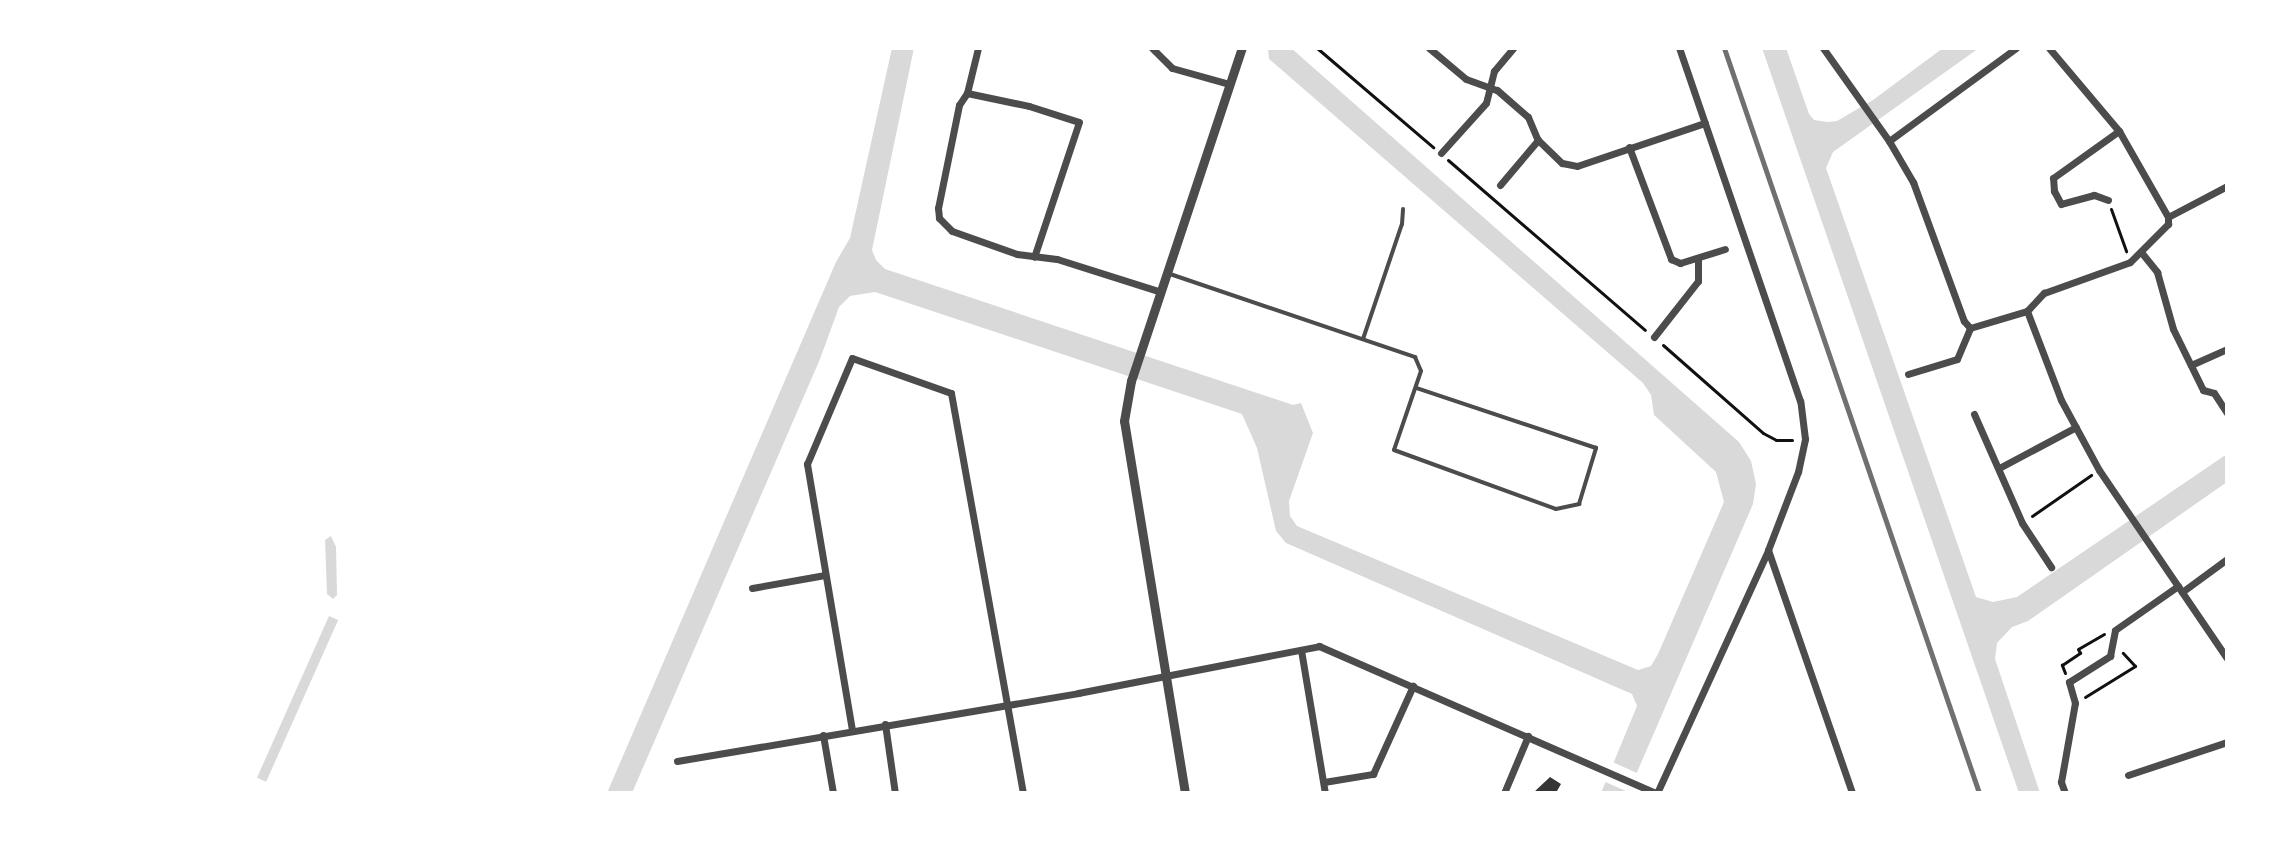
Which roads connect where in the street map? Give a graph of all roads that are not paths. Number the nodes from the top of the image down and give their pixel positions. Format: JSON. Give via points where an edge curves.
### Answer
{"nodes":[{"id":1,"x":978,"y":48,"type":"edge"},
{"id":2,"x":1152,"y":48,"type":"edge"},
{"id":3,"x":1242,"y":48,"type":"edge"},
{"id":4,"x":1429,"y":48,"type":"edge"},
{"id":5,"x":1513,"y":48,"type":"edge"},
{"id":6,"x":1679,"y":48,"type":"edge"},
{"id":7,"x":1823,"y":48,"type":"edge"},
{"id":8,"x":2016,"y":48,"type":"edge"},
{"id":9,"x":2049,"y":48,"type":"edge"},
{"id":10,"x":1229,"y":84,"type":"junction"},
{"id":11,"x":1490,"y":87,"type":"junction"},
{"id":12,"x":967,"y":93,"type":"junction"},
{"id":13,"x":1705,"y":123,"type":"junction"},
{"id":14,"x":2119,"y":131,"type":"junction"},
{"id":15,"x":1538,"y":140,"type":"junction"},
{"id":16,"x":1889,"y":141,"type":"junction"},
{"id":17,"x":1629,"y":147,"type":"junction"},
{"id":18,"x":1441,"y":153,"type":"road end"},
{"id":19,"x":1500,"y":185,"type":"dead end"},
{"id":20,"x":2227,"y":186,"type":"edge"},
{"id":21,"x":2108,"y":200,"type":"road end"},
{"id":22,"x":1403,"y":209,"type":"dead end"},
{"id":23,"x":2168,"y":217,"type":"junction"},
{"id":24,"x":1725,"y":249,"type":"dead end"},
{"id":25,"x":2141,"y":252,"type":"junction"},
{"id":26,"x":1034,"y":257,"type":"junction"},
{"id":27,"x":1698,"y":258,"type":"junction"},
{"id":28,"x":1167,"y":273,"type":"junction"},
{"id":29,"x":1161,"y":292,"type":"junction"},
{"id":30,"x":2027,"y":311,"type":"junction"},
{"id":31,"x":1970,"y":328,"type":"junction"},
{"id":32,"x":1654,"y":337,"type":"road end"},
{"id":33,"x":1363,"y":339,"type":"junction"},
{"id":34,"x":2227,"y":349,"type":"edge"},
{"id":35,"x":2191,"y":365,"type":"junction"},
{"id":36,"x":1908,"y":374,"type":"dead end"},
{"id":37,"x":1417,"y":388,"type":"junction"},
{"id":38,"x":2227,"y":413,"type":"edge"},
{"id":39,"x":1974,"y":414,"type":"dead end"},
{"id":40,"x":2076,"y":427,"type":"junction"},
{"id":41,"x":1999,"y":468,"type":"junction"},
{"id":42,"x":1768,"y":550,"type":"junction"},
{"id":43,"x":2227,"y":559,"type":"edge"},
{"id":44,"x":2051,"y":567,"type":"dead end"},
{"id":45,"x":825,"y":575,"type":"junction"},
{"id":46,"x":752,"y":588,"type":"dead end"},
{"id":47,"x":2180,"y":589,"type":"junction"},
{"id":48,"x":1301,"y":650,"type":"junction"},
{"id":49,"x":2227,"y":658,"type":"edge"},
{"id":50,"x":1166,"y":677,"type":"junction"},
{"id":51,"x":1413,"y":686,"type":"junction"},
{"id":52,"x":1006,"y":705,"type":"junction"},
{"id":53,"x":885,"y":724,"type":"junction"},
{"id":54,"x":852,"y":730,"type":"junction"},
{"id":55,"x":823,"y":735,"type":"junction"},
{"id":56,"x":1528,"y":736,"type":"junction"},
{"id":57,"x":2227,"y":742,"type":"edge"},
{"id":58,"x":677,"y":761,"type":"dead end"},
{"id":59,"x":2128,"y":775,"type":"dead end"},
{"id":60,"x":1324,"y":782,"type":"junction"},
{"id":61,"x":833,"y":793,"type":"edge"},
{"id":62,"x":895,"y":793,"type":"edge"},
{"id":63,"x":1023,"y":793,"type":"edge"},
{"id":64,"x":1185,"y":793,"type":"edge"},
{"id":65,"x":1325,"y":793,"type":"edge"},
{"id":66,"x":1504,"y":793,"type":"edge"},
{"id":67,"x":1656,"y":793,"type":"edge"},
{"id":68,"x":1852,"y":793,"type":"edge"},
{"id":69,"x":2065,"y":793,"type":"edge"}],
"edges":[{"from":1,"to":12,"type":"street"},
{"from":2,"to":10,"type":"street","via":[[1172,68]]},
{"from":3,"to":10,"type":"street"},
{"from":4,"to":11,"type":"street","via":[[1466,79]]},
{"from":5,"to":11,"type":"street","via":[[1494,71]]},
{"from":6,"to":13,"type":"street"},
{"from":7,"to":16,"type":"street"},
{"from":8,"to":16,"type":"street"},
{"from":9,"to":14,"type":"street"},
{"from":10,"to":28,"type":"street"},
{"from":11,"to":15,"type":"street","via":[[1528,117]]},
{"from":11,"to":18,"type":"street","via":[[1486,103]]},
{"from":12,"to":26,"type":"street","via":[[959,105],[939,218],[952,231]]},
{"from":12,"to":26,"type":"street","via":[[1079,122]]},
{"from":13,"to":17,"type":"street"},
{"from":13,"to":42,"type":"street","via":[[1800,401],[1805,439],[1798,472]]},
{"from":14,"to":21,"type":"street","via":[[2053,178],[2061,204],[2094,195]]},
{"from":14,"to":23,"type":"street"},
{"from":15,"to":17,"type":"street","via":[[1568,166]]},
{"from":15,"to":19,"type":"street"},
{"from":16,"to":31,"type":"street","via":[[1922,200]]},
{"from":17,"to":27,"type":"street","via":[[1667,256],[1680,263]]},
{"from":20,"to":23,"type":"street"},
{"from":22,"to":33,"type":"lane"},
{"from":23,"to":25,"type":"street","via":[[2168,224]]},
{"from":24,"to":27,"type":"street"},
{"from":25,"to":30,"type":"street","via":[[2130,262],[2044,293]]},
{"from":25,"to":35,"type":"street","via":[[2157,272],[2173,329]]},
{"from":26,"to":29,"type":"street","via":[[1057,259]]},
{"from":27,"to":32,"type":"street","via":[[1698,281]]},
{"from":28,"to":29,"type":"street"},
{"from":28,"to":33,"type":"lane"},
{"from":29,"to":50,"type":"street","via":[[1131,381],[1124,421]]},
{"from":30,"to":31,"type":"street"},
{"from":30,"to":40,"type":"street"},
{"from":31,"to":36,"type":"street","via":[[1957,359]]},
{"from":33,"to":37,"type":"lane","via":[[1415,357],[1421,371]]},
{"from":34,"to":35,"type":"street"},
{"from":35,"to":38,"type":"street","via":[[2203,390],[2214,393]]},
{"from":37,"to":37,"type":"lane","via":[[1394,450],[1556,509],[1579,504],[1596,448]]},
{"from":39,"to":41,"type":"street"},
{"from":40,"to":41,"type":"street"},
{"from":40,"to":47,"type":"street"},
{"from":41,"to":44,"type":"street","via":[[2022,523]]},
{"from":42,"to":67,"type":"street"},
{"from":42,"to":68,"type":"street"},
{"from":43,"to":47,"type":"street"},
{"from":45,"to":46,"type":"street"},
{"from":45,"to":52,"type":"street","via":[[807,464],[852,358],[951,393]]},
{"from":45,"to":54,"type":"street"},
{"from":47,"to":49,"type":"street"},
{"from":47,"to":69,"type":"street","via":[[2115,630],[2110,656],[2069,682],[2075,703],[2061,782]]},
{"from":48,"to":50,"type":"street"},
{"from":48,"to":51,"type":"street","via":[[1319,646]]},
{"from":48,"to":60,"type":"street"},
{"from":50,"to":52,"type":"street"},
{"from":50,"to":64,"type":"street"},
{"from":51,"to":56,"type":"street"},
{"from":51,"to":60,"type":"street","via":[[1373,774]]},
{"from":52,"to":53,"type":"street"},
{"from":52,"to":63,"type":"street"},
{"from":53,"to":54,"type":"street"},
{"from":53,"to":62,"type":"street"},
{"from":54,"to":55,"type":"street"},
{"from":55,"to":58,"type":"street"},
{"from":55,"to":61,"type":"street"},
{"from":56,"to":66,"type":"street"},
{"from":56,"to":67,"type":"street"},
{"from":57,"to":59,"type":"street"},
{"from":60,"to":65,"type":"street"}]}
